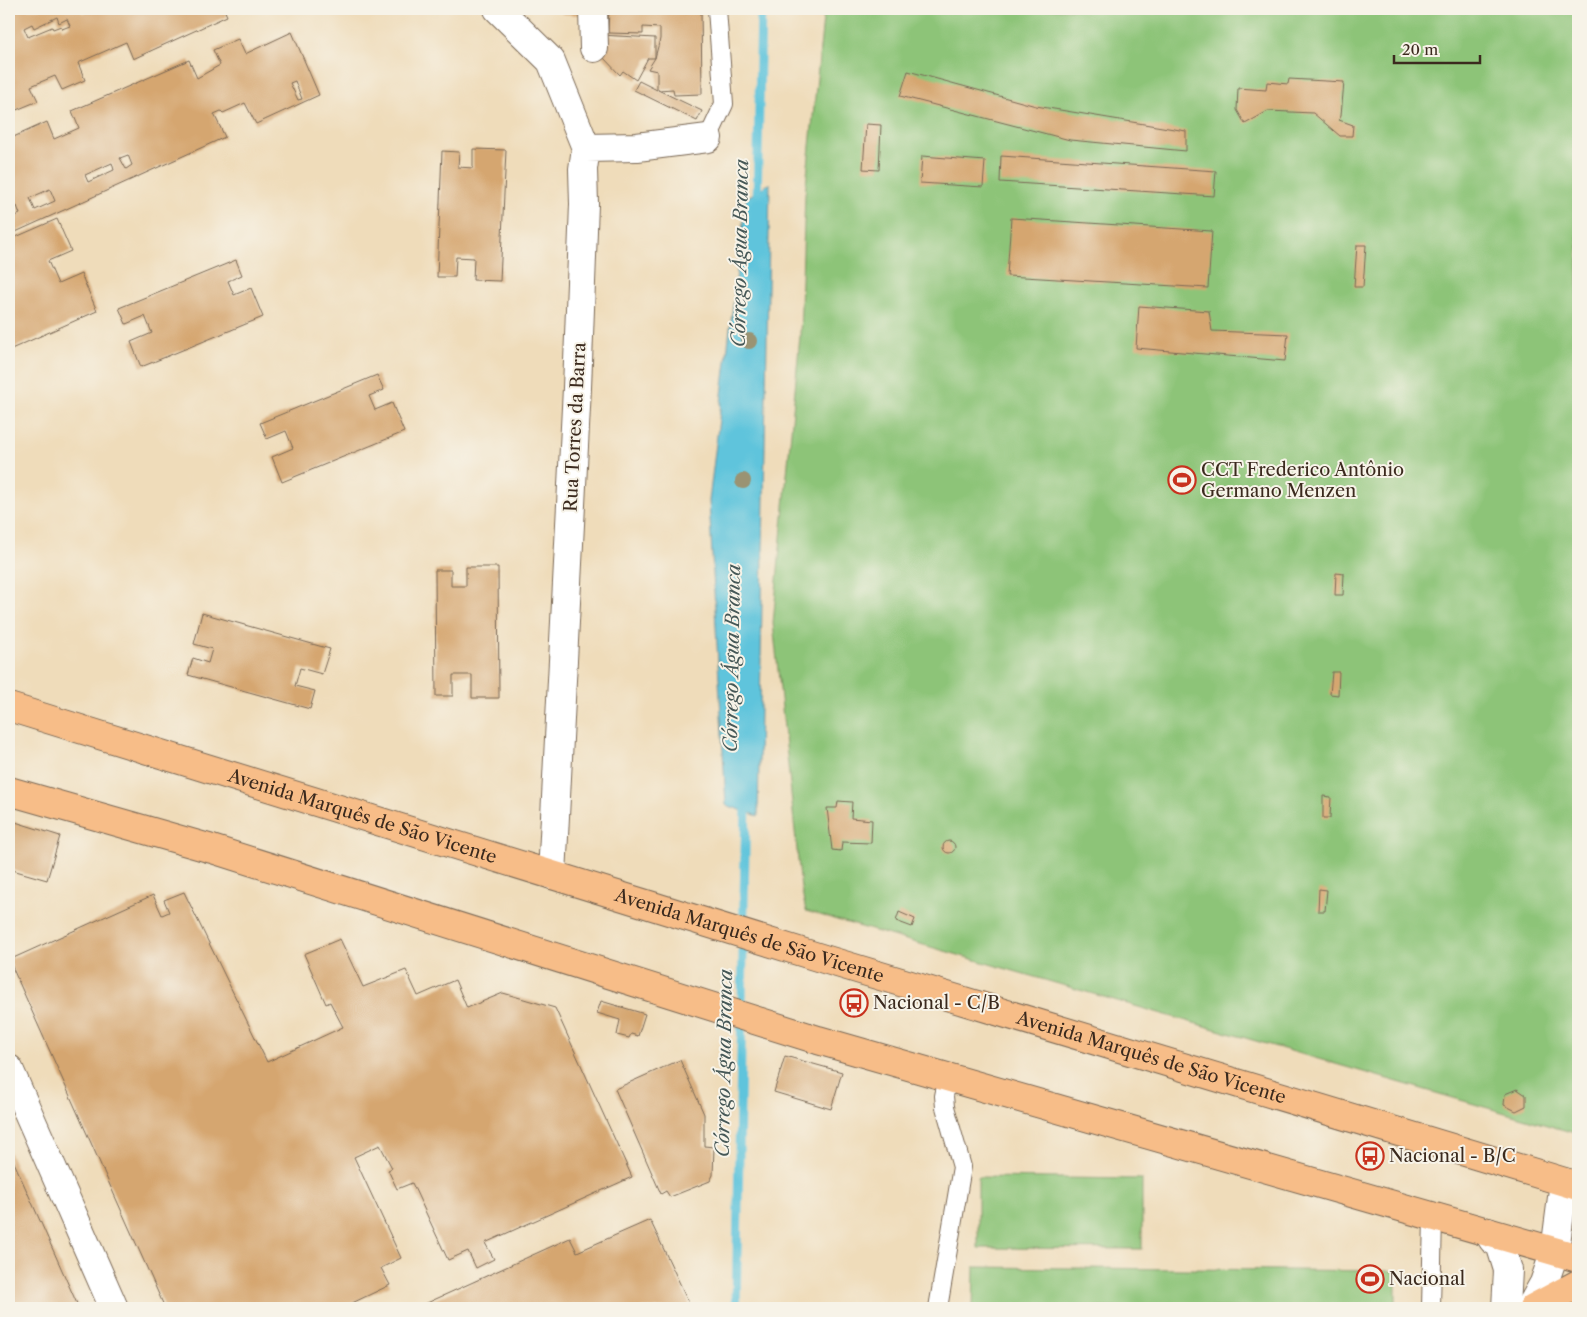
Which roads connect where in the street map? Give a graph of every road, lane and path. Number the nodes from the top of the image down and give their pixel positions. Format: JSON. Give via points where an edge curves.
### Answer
{"nodes":[{"id":1,"x":498,"y":9,"type":"edge"},
{"id":2,"x":593,"y":9,"type":"edge"},
{"id":3,"x":717,"y":9,"type":"edge"},
{"id":4,"x":594,"y":48,"type":"dead end"},
{"id":5,"x":708,"y":138,"type":"joint"},
{"id":6,"x":586,"y":148,"type":"junction"},
{"id":7,"x":9,"y":707,"type":"edge"},
{"id":8,"x":9,"y":791,"type":"edge"},
{"id":9,"x":552,"y":875,"type":"junction"},
{"id":10,"x":9,"y":1069,"type":"edge"},
{"id":11,"x":948,"y":1077,"type":"junction"},
{"id":12,"x":1571,"y":1184,"type":"edge"},
{"id":13,"x":1433,"y":1216,"type":"junction"},
{"id":14,"x":1488,"y":1232,"type":"junction"},
{"id":15,"x":1567,"y":1255,"type":"edge"},
{"id":16,"x":1578,"y":1284,"type":"edge"},
{"id":17,"x":114,"y":1308,"type":"edge"},
{"id":18,"x":938,"y":1308,"type":"edge"},
{"id":19,"x":1431,"y":1308,"type":"edge"},
{"id":20,"x":1506,"y":1308,"type":"edge"},
{"id":21,"x":1532,"y":1308,"type":"edge"}],
"edges":[{"from":1,"to":6,"type":"street","name":"Rua Torres da Barra","via":[[551,61]]},
{"from":2,"to":4,"type":"street"},
{"from":3,"to":5,"type":"lane","via":[[724,104]]},
{"from":5,"to":6,"type":"street","via":[[637,147]]},
{"from":6,"to":9,"type":"street","name":"Rua Torres da Barra"},
{"from":7,"to":9,"type":"main road","name":"Avenida Marquês de São Vicente"},
{"from":8,"to":11,"type":"main road","via":[[212,849],[818,1040]]},
{"from":9,"to":12,"type":"main road","name":"Avenida Marquês de São Vicente"},
{"from":10,"to":17,"type":"street"},
{"from":11,"to":13,"type":"main road"},
{"from":11,"to":18,"type":"lane","via":[[945,1107],[962,1167]]},
{"from":12,"to":15,"type":"street"},
{"from":13,"to":14,"type":"main road"},
{"from":13,"to":19,"type":"lane"},
{"from":14,"to":15,"type":"main road"},
{"from":14,"to":20,"type":"street","via":[[1500,1244],[1508,1266]]},
{"from":15,"to":21,"type":"street","via":[[1544,1283]]},
{"from":16,"to":21,"type":"main road"}]}
